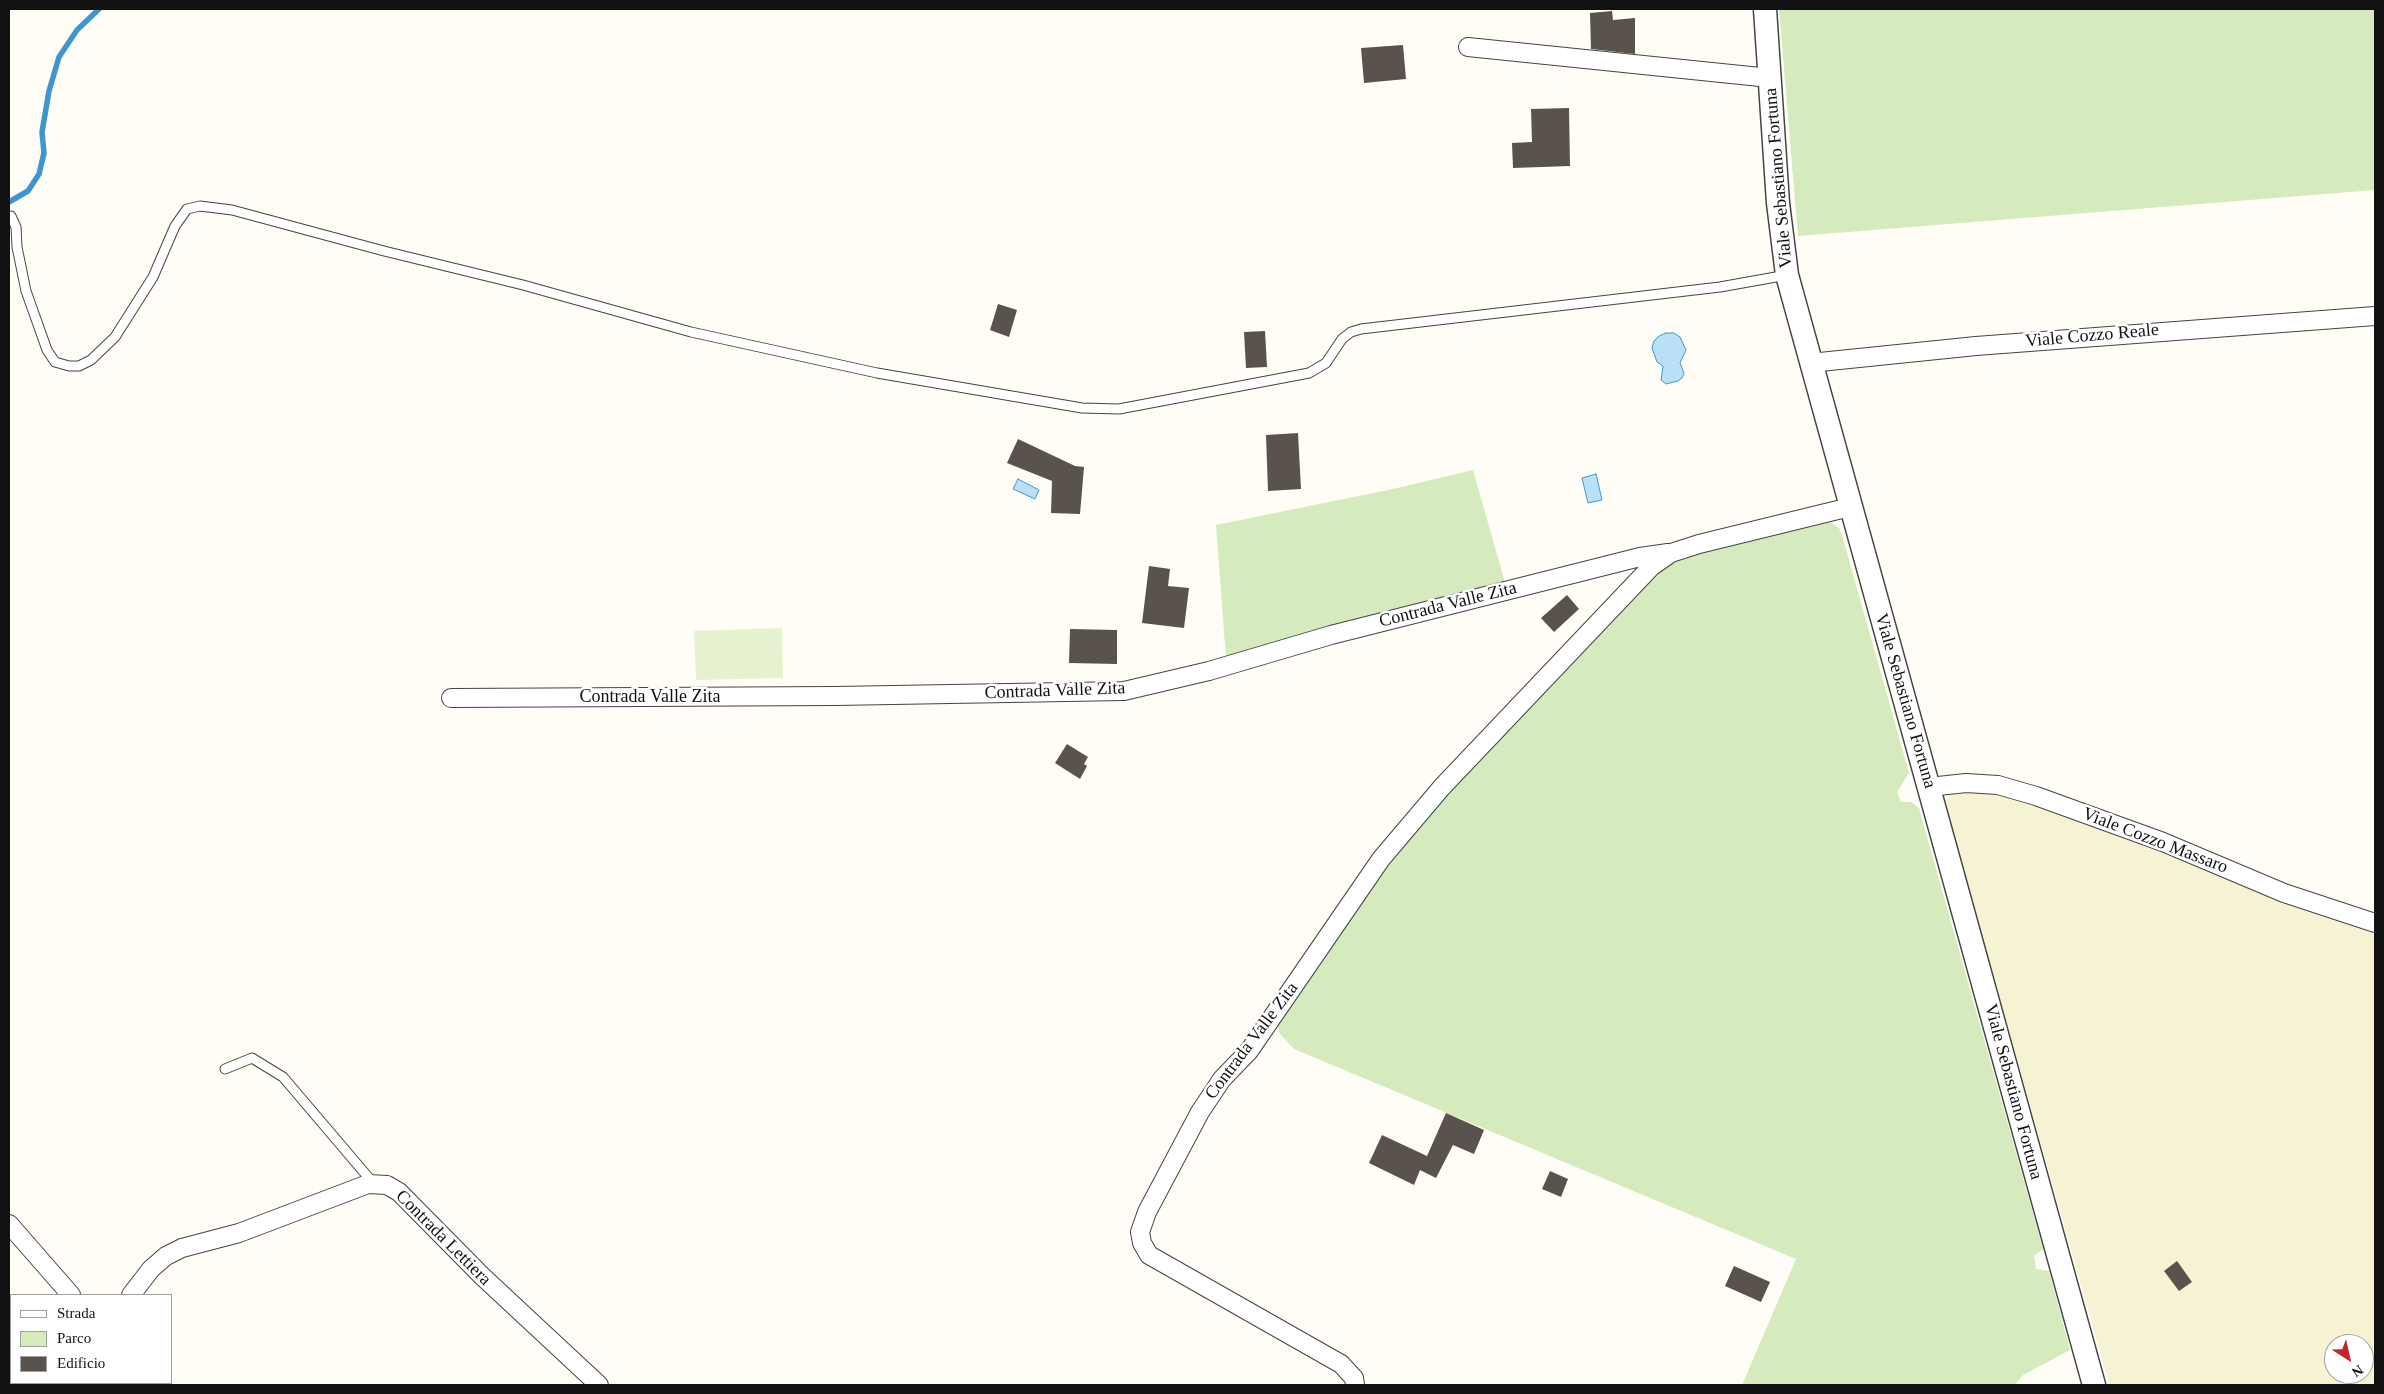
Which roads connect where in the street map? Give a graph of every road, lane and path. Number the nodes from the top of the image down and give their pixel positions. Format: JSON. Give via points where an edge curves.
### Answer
{"nodes":[{"id":1,"x":1765,"y":9,"type":"edge"},
{"id":2,"x":1468,"y":47,"type":"dead end"},
{"id":3,"x":1770,"y":78,"type":"junction"},
{"id":4,"x":11,"y":216,"type":"dead end"},
{"id":5,"x":1787,"y":275,"type":"junction"},
{"id":6,"x":2375,"y":316,"type":"edge"},
{"id":7,"x":1810,"y":363,"type":"junction"},
{"id":8,"x":1850,"y":507,"type":"junction"},
{"id":9,"x":1671,"y":553,"type":"junction"},
{"id":10,"x":451,"y":698,"type":"dead end"},
{"id":11,"x":1929,"y":787,"type":"junction"},
{"id":12,"x":2375,"y":923,"type":"edge"},
{"id":13,"x":225,"y":1069,"type":"dead end"},
{"id":14,"x":374,"y":1184,"type":"junction"},
{"id":15,"x":9,"y":1224,"type":"edge"},
{"id":16,"x":70,"y":1294,"type":"edge"},
{"id":17,"x":132,"y":1294,"type":"edge"},
{"id":18,"x":599,"y":1385,"type":"edge"},
{"id":19,"x":1355,"y":1385,"type":"edge"},
{"id":20,"x":2094,"y":1385,"type":"edge"}],
"edges":[{"from":1,"to":3,"type":"street","name":"Viale Sebastiano Fortuna"},
{"from":2,"to":3,"type":"street"},
{"from":3,"to":5,"type":"street","name":"Viale Sebastiano Fortuna","via":[[1778,203]]},
{"from":4,"to":5,"type":"lane","via":[[16,227],[26,291],[47,350],[55,362],[69,366],[79,366],[91,360],[115,337],[152,277],[175,226],[187,209],[200,206],[232,210],[384,252],[533,287],[691,332],[877,373],[1082,408],[1120,409],[1309,373],[1326,363],[1342,339],[1361,329],[1710,288]]},
{"from":5,"to":7,"type":"street","name":"Viale Sebastiano Fortuna"},
{"from":6,"to":7,"type":"street","name":"Viale Cozzo Reale","via":[[1986,345]]},
{"from":7,"to":8,"type":"street","name":"Viale Sebastiano Fortuna"},
{"from":8,"to":9,"type":"street","name":"Contrada Valle Zita"},
{"from":8,"to":11,"type":"street","name":"Viale Sebastiano Fortuna"},
{"from":9,"to":10,"type":"street","name":"Contrada Valle Zita","via":[[1640,557],[1340,632],[1209,671],[1124,691]]},
{"from":9,"to":19,"type":"street","name":"Contrada Valle Zita","via":[[1644,574],[1442,787],[1381,859],[1249,1051],[1222,1079],[1200,1112],[1147,1212],[1140,1232],[1142,1243],[1150,1255],[1341,1364],[1354,1378]]},
{"from":11,"to":12,"type":"street","name":"Viale Cozzo Massaro","via":[[1966,783],[1998,785],[2036,796],[2163,842],[2284,893]]},
{"from":11,"to":20,"type":"street","name":"Viale Sebastiano Fortuna"},
{"from":13,"to":14,"type":"lane","via":[[252,1058],[283,1077]]},
{"from":14,"to":17,"type":"street","name":"Contrada Lettiera","via":[[239,1233],[182,1248],[151,1269]]},
{"from":14,"to":18,"type":"street","name":"Contrada Lettiera","via":[[387,1185],[399,1192],[482,1276]]},
{"from":15,"to":16,"type":"street"}]}
